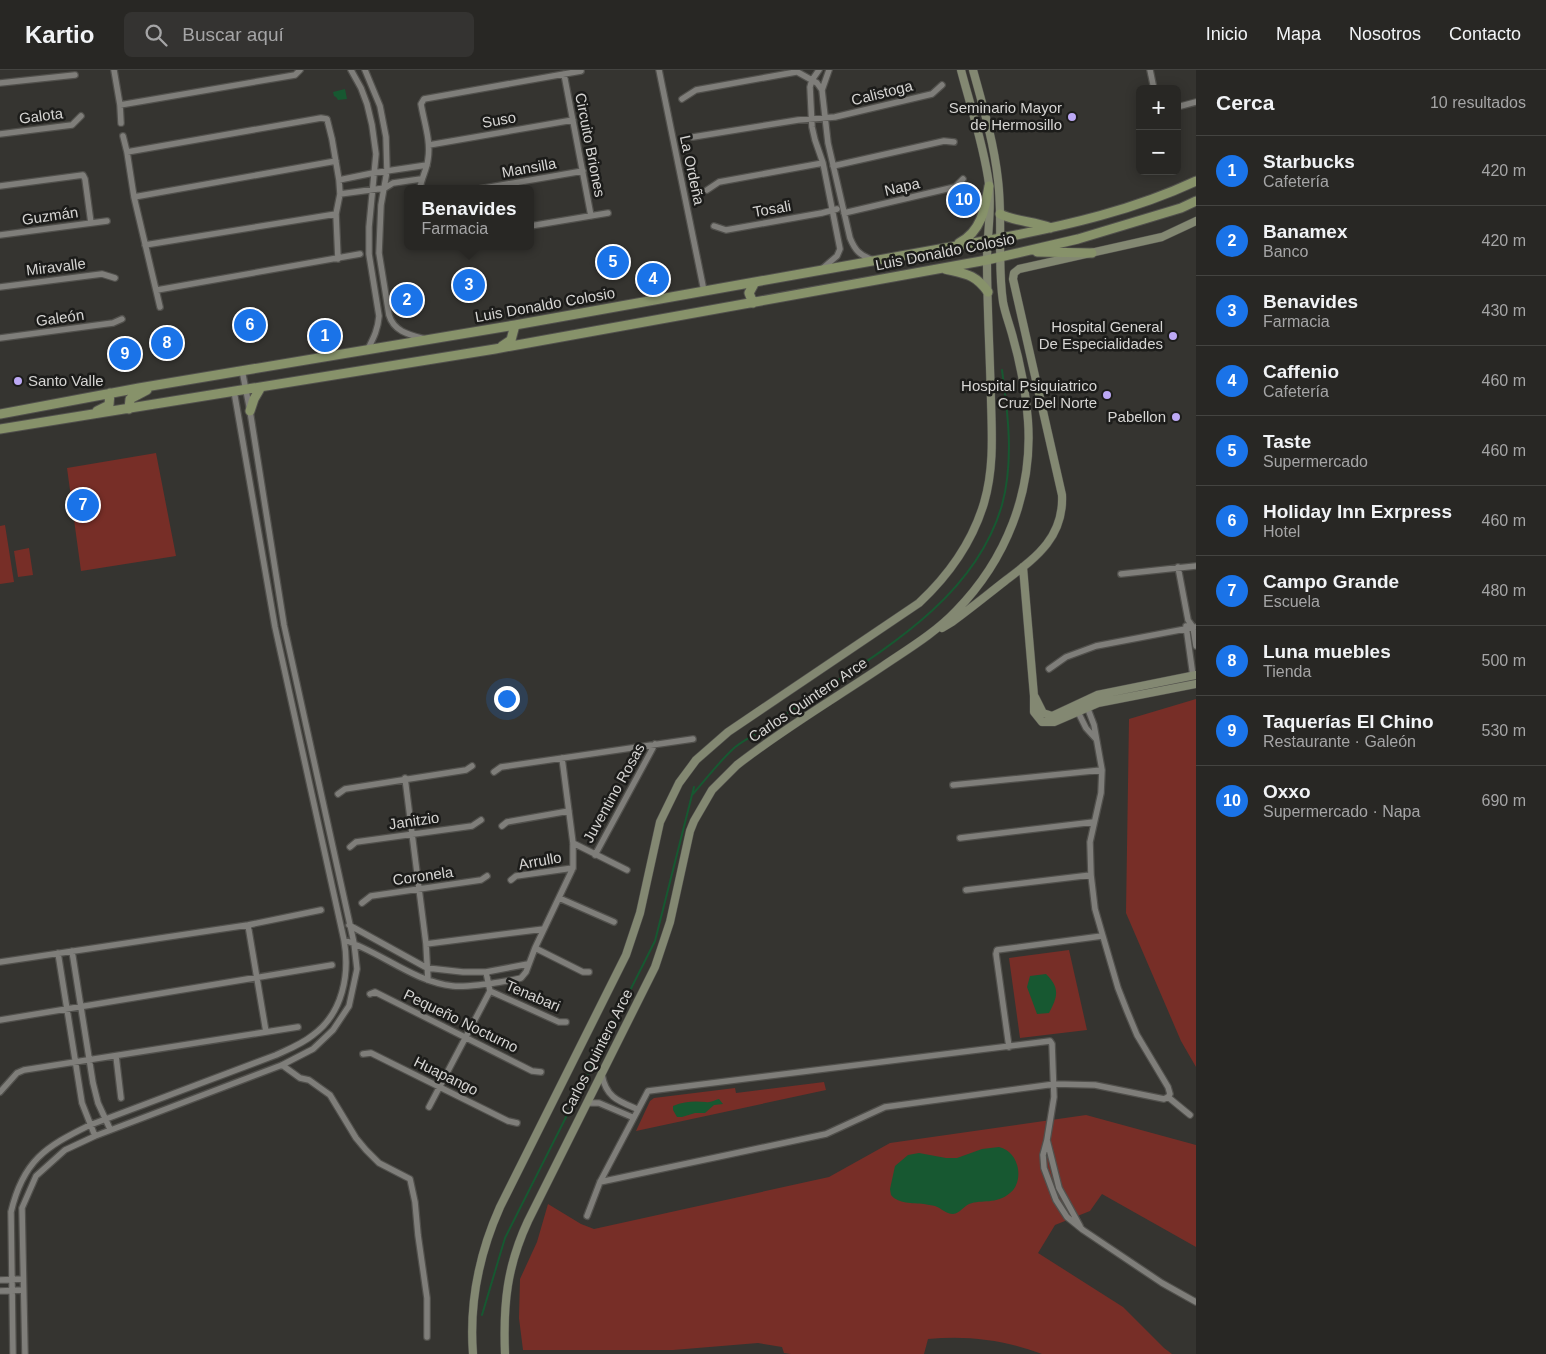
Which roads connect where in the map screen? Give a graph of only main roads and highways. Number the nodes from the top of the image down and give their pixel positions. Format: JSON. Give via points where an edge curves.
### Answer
{"nodes":[{"id":1,"x":961,"y":70,"type":"edge"},
{"id":2,"x":973,"y":70,"type":"edge"},
{"id":3,"x":1196,"y":181,"type":"edge"},
{"id":4,"x":989,"y":186,"type":"junction"},
{"id":5,"x":1196,"y":201,"type":"edge"},
{"id":6,"x":1000,"y":214,"type":"junction"},
{"id":7,"x":1196,"y":221,"type":"edge"},
{"id":8,"x":1051,"y":228,"type":"junction"},
{"id":9,"x":1001,"y":238,"type":"junction"},
{"id":10,"x":989,"y":240,"type":"junction"},
{"id":11,"x":949,"y":247,"type":"junction"},
{"id":12,"x":1022,"y":252,"type":"junction"},
{"id":13,"x":1092,"y":253,"type":"junction"},
{"id":14,"x":1000,"y":257,"type":"junction"},
{"id":15,"x":987,"y":260,"type":"junction"},
{"id":16,"x":940,"y":268,"type":"junction"},
{"id":17,"x":755,"y":282,"type":"junction"},
{"id":18,"x":988,"y":292,"type":"junction"},
{"id":19,"x":753,"y":302,"type":"junction"},
{"id":20,"x":515,"y":325,"type":"junction"},
{"id":21,"x":1012,"y":335,"type":"junction"},
{"id":22,"x":495,"y":349,"type":"junction"},
{"id":23,"x":1028,"y":351,"type":"junction"},
{"id":24,"x":151,"y":386,"type":"junction"},
{"id":25,"x":261,"y":387,"type":"junction"},
{"id":26,"x":110,"y":393,"type":"junction"},
{"id":27,"x":129,"y":409,"type":"junction"},
{"id":28,"x":250,"y":411,"type":"road end"},
{"id":29,"x":0,"y":413,"type":"edge"},
{"id":30,"x":91,"y":415,"type":"junction"},
{"id":31,"x":0,"y":429,"type":"edge"},
{"id":32,"x":1022,"y":567,"type":"junction"},
{"id":33,"x":982,"y":580,"type":"junction"},
{"id":34,"x":987,"y":595,"type":"junction"},
{"id":35,"x":923,"y":639,"type":"junction"},
{"id":36,"x":1195,"y":675,"type":"edge"},
{"id":37,"x":1174,"y":679,"type":"junction"},
{"id":38,"x":1196,"y":684,"type":"edge"},
{"id":39,"x":1175,"y":688,"type":"junction"},
{"id":40,"x":1034,"y":696,"type":"junction"},
{"id":41,"x":1085,"y":704,"type":"junction"},
{"id":42,"x":1076,"y":708,"type":"junction"},
{"id":43,"x":472,"y":1352,"type":"edge"},
{"id":44,"x":505,"y":1354,"type":"edge"}],
"edges":[{"from":1,"to":4,"type":"main road","name":"Carlos Quintero Arce"},
{"from":2,"to":6,"type":"main road","name":"Carlos Quintero Arce","via":[[992,141]]},
{"from":3,"to":8,"type":"main road","name":"Luis Donaldo Colosio","via":[[1109,214]]},
{"from":4,"to":10,"type":"main road","name":"Carlos Quintero Arce"},
{"from":4,"to":11,"type":"main road","via":[[975,230],[969,237]]},
{"from":5,"to":12,"type":"main road","name":"Luis Donaldo Colosio","via":[[1078,239]]},
{"from":6,"to":8,"type":"main road"},
{"from":6,"to":9,"type":"main road","name":"Carlos Quintero Arce"},
{"from":7,"to":13,"type":"main road","via":[[1162,236]]},
{"from":8,"to":9,"type":"main road","name":"Luis Donaldo Colosio"},
{"from":9,"to":10,"type":"main road","name":"Luis Donaldo Colosio"},
{"from":9,"to":14,"type":"main road","name":"Carlos Quintero Arce"},
{"from":10,"to":11,"type":"main road","name":"Luis Donaldo Colosio"},
{"from":10,"to":15,"type":"main road","name":"Carlos Quintero Arce"},
{"from":11,"to":17,"type":"main road","name":"Luis Donaldo Colosio"},
{"from":12,"to":13,"type":"main road"},
{"from":12,"to":14,"type":"main road","name":"Luis Donaldo Colosio"},
{"from":13,"to":23,"type":"main road","via":[[1014,272],[1012,278]]},
{"from":14,"to":15,"type":"main road","name":"Luis Donaldo Colosio"},
{"from":14,"to":21,"type":"main road","name":"Carlos Quintero Arce","via":[[1004,303]]},
{"from":15,"to":16,"type":"main road","name":"Luis Donaldo Colosio"},
{"from":15,"to":18,"type":"main road","name":"Carlos Quintero Arce"},
{"from":16,"to":18,"type":"main road","via":[[967,273]]},
{"from":16,"to":19,"type":"main road","name":"Luis Donaldo Colosio"},
{"from":17,"to":19,"type":"main road","via":[[749,293]]},
{"from":17,"to":20,"type":"main road","name":"Luis Donaldo Colosio"},
{"from":18,"to":43,"type":"main road","name":"Carlos Quintero Arce","via":[[991,466],[985,500],[972,533],[954,564],[919,603],[728,732],[701,755],[679,783],[660,822],[640,914],[626,955],[500,1207],[485,1245],[475,1284]]},
{"from":19,"to":22,"type":"main road","name":"Luis Donaldo Colosio"},
{"from":20,"to":22,"type":"main road","via":[[511,340]]},
{"from":20,"to":24,"type":"main road","name":"Luis Donaldo Colosio"},
{"from":21,"to":23,"type":"main road"},
{"from":21,"to":33,"type":"main road","name":"Carlos Quintero Arce","via":[[1028,421],[1025,478],[1019,508]]},
{"from":22,"to":25,"type":"main road","name":"Luis Donaldo Colosio"},
{"from":23,"to":32,"type":"main road","via":[[1062,501],[1059,521],[1050,540]]},
{"from":24,"to":26,"type":"main road","name":"Luis Donaldo Colosio"},
{"from":24,"to":27,"type":"main road","via":[[130,399]]},
{"from":25,"to":27,"type":"main road","name":"Luis Donaldo Colosio"},
{"from":25,"to":28,"type":"main road"},
{"from":26,"to":29,"type":"main road","name":"Luis Donaldo Colosio"},
{"from":26,"to":30,"type":"main road","via":[[109,405]]},
{"from":27,"to":30,"type":"main road","name":"Luis Donaldo Colosio"},
{"from":30,"to":31,"type":"main road","name":"Luis Donaldo Colosio"},
{"from":32,"to":34,"type":"main road"},
{"from":32,"to":40,"type":"main road"},
{"from":33,"to":34,"type":"main road"},
{"from":33,"to":35,"type":"main road","name":"Carlos Quintero Arce","via":[[955,612]]},
{"from":34,"to":35,"type":"main road"},
{"from":35,"to":44,"type":"main road","name":"Carlos Quintero Arce","via":[[746,757],[712,790],[699,810],[690,831],[670,922],[658,959],[514,1254],[504,1307]]},
{"from":36,"to":37,"type":"main road"},
{"from":37,"to":39,"type":"main road"},
{"from":37,"to":41,"type":"main road","via":[[1107,692]]},
{"from":38,"to":39,"type":"main road"},
{"from":39,"to":41,"type":"main road"},
{"from":40,"to":42,"type":"main road","via":[[1047,715]]},
{"from":40,"to":42,"type":"main road","via":[[1034,712],[1042,722],[1054,722]]},
{"from":41,"to":42,"type":"main road"}]}
